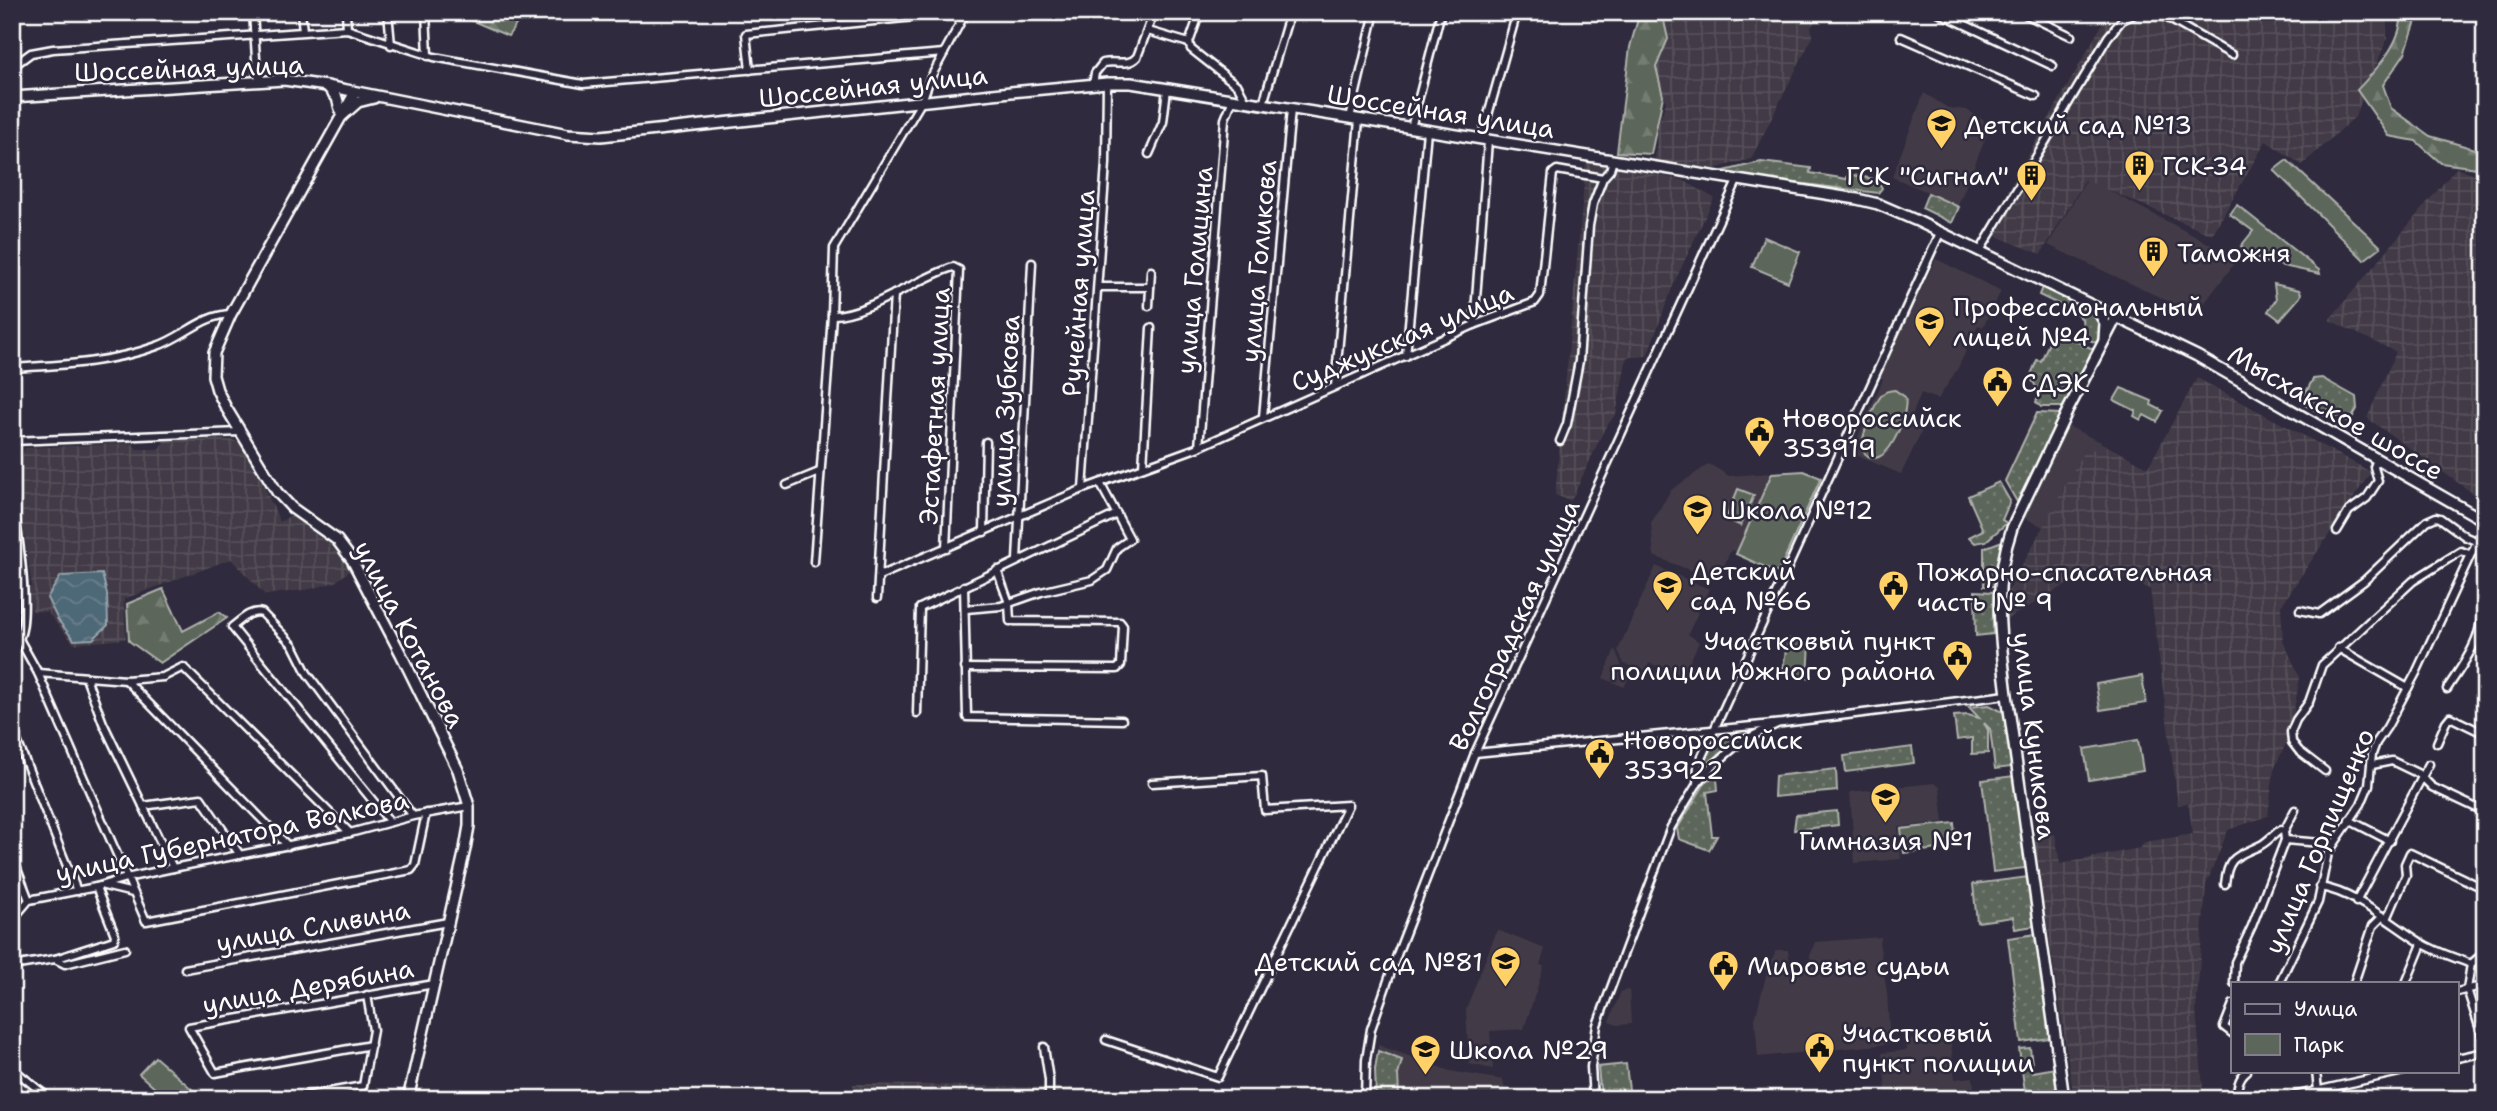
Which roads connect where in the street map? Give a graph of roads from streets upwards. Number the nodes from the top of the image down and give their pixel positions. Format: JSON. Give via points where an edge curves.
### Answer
{"nodes":[{"id":1,"x":253,"y":12,"type":"edge"},
{"id":2,"x":301,"y":12,"type":"edge"},
{"id":3,"x":346,"y":12,"type":"edge"},
{"id":4,"x":388,"y":12,"type":"edge"},
{"id":5,"x":426,"y":12,"type":"edge"},
{"id":6,"x":1154,"y":12,"type":"edge"},
{"id":7,"x":1200,"y":12,"type":"edge"},
{"id":8,"x":1290,"y":12,"type":"edge"},
{"id":9,"x":1375,"y":12,"type":"edge"},
{"id":10,"x":1441,"y":12,"type":"edge"},
{"id":11,"x":1517,"y":12,"type":"edge"},
{"id":12,"x":1938,"y":12,"type":"edge"},
{"id":13,"x":2021,"y":12,"type":"edge"},
{"id":14,"x":2138,"y":12,"type":"edge"},
{"id":15,"x":2157,"y":12,"type":"edge"},
{"id":16,"x":965,"y":13,"type":"edge"},
{"id":17,"x":347,"y":29,"type":"junction"},
{"id":18,"x":1148,"y":30,"type":"junction"},
{"id":19,"x":303,"y":31,"type":"junction"},
{"id":20,"x":255,"y":34,"type":"junction"},
{"id":21,"x":2071,"y":36,"type":"dead end"},
{"id":22,"x":1901,"y":37,"type":"dead end"},
{"id":23,"x":1189,"y":43,"type":"junction"},
{"id":24,"x":391,"y":45,"type":"junction"},
{"id":25,"x":944,"y":53,"type":"junction"},
{"id":26,"x":2232,"y":55,"type":"dead end"},
{"id":27,"x":428,"y":56,"type":"junction"},
{"id":28,"x":2053,"y":66,"type":"dead end"},
{"id":29,"x":12,"y":67,"type":"edge"},
{"id":30,"x":750,"y":70,"type":"junction"},
{"id":31,"x":264,"y":81,"type":"junction"},
{"id":32,"x":1107,"y":83,"type":"junction"},
{"id":33,"x":1093,"y":84,"type":"junction"},
{"id":34,"x":327,"y":86,"type":"junction"},
{"id":35,"x":1167,"y":89,"type":"junction"},
{"id":36,"x":355,"y":92,"type":"junction"},
{"id":37,"x":2036,"y":96,"type":"dead end"},
{"id":38,"x":12,"y":97,"type":"edge"},
{"id":39,"x":378,"y":97,"type":"junction"},
{"id":40,"x":1233,"y":99,"type":"junction"},
{"id":41,"x":1246,"y":101,"type":"junction"},
{"id":42,"x":922,"y":102,"type":"junction"},
{"id":43,"x":1263,"y":104,"type":"junction"},
{"id":44,"x":1291,"y":108,"type":"junction"},
{"id":45,"x":342,"y":116,"type":"junction"},
{"id":46,"x":1354,"y":119,"type":"junction"},
{"id":47,"x":1411,"y":128,"type":"junction"},
{"id":48,"x":1427,"y":131,"type":"junction"},
{"id":49,"x":1485,"y":141,"type":"junction"},
{"id":50,"x":1149,"y":153,"type":"dead end"},
{"id":51,"x":1613,"y":160,"type":"junction"},
{"id":52,"x":1602,"y":178,"type":"junction"},
{"id":53,"x":1737,"y":181,"type":"junction"},
{"id":54,"x":1940,"y":233,"type":"junction"},
{"id":55,"x":1980,"y":251,"type":"junction"},
{"id":56,"x":1032,"y":263,"type":"dead end"},
{"id":57,"x":1151,"y":271,"type":"dead end"},
{"id":58,"x":1097,"y":287,"type":"junction"},
{"id":59,"x":1150,"y":287,"type":"junction"},
{"id":60,"x":894,"y":293,"type":"junction"},
{"id":61,"x":1149,"y":306,"type":"dead end"},
{"id":62,"x":2096,"y":308,"type":"junction"},
{"id":63,"x":231,"y":313,"type":"junction"},
{"id":64,"x":832,"y":315,"type":"junction"},
{"id":65,"x":2116,"y":318,"type":"junction"},
{"id":66,"x":1474,"y":325,"type":"junction"},
{"id":67,"x":2135,"y":327,"type":"junction"},
{"id":68,"x":1152,"y":328,"type":"dead end"},
{"id":69,"x":2103,"y":344,"type":"junction"},
{"id":70,"x":1406,"y":356,"type":"junction"},
{"id":71,"x":12,"y":368,"type":"edge"},
{"id":72,"x":1335,"y":386,"type":"junction"},
{"id":73,"x":1263,"y":417,"type":"junction"},
{"id":74,"x":240,"y":432,"type":"junction"},
{"id":75,"x":12,"y":441,"type":"edge"},
{"id":76,"x":1560,"y":441,"type":"dead end"},
{"id":77,"x":986,"y":442,"type":"dead end"},
{"id":78,"x":1199,"y":446,"type":"junction"},
{"id":79,"x":2377,"y":459,"type":"junction"},
{"id":80,"x":1143,"y":467,"type":"junction"},
{"id":81,"x":819,"y":472,"type":"junction"},
{"id":82,"x":1100,"y":483,"type":"junction"},
{"id":83,"x":787,"y":485,"type":"dead end"},
{"id":84,"x":1083,"y":489,"type":"junction"},
{"id":85,"x":12,"y":495,"type":"edge"},
{"id":86,"x":13,"y":507,"type":"edge"},
{"id":87,"x":1117,"y":514,"type":"junction"},
{"id":88,"x":1018,"y":516,"type":"junction"},
{"id":89,"x":2485,"y":523,"type":"edge"},
{"id":90,"x":2337,"y":531,"type":"dead end"},
{"id":91,"x":984,"y":532,"type":"junction"},
{"id":92,"x":2477,"y":540,"type":"junction"},
{"id":93,"x":946,"y":548,"type":"junction"},
{"id":94,"x":2469,"y":554,"type":"junction"},
{"id":95,"x":1017,"y":560,"type":"junction"},
{"id":96,"x":16,"y":562,"type":"edge"},
{"id":97,"x":814,"y":562,"type":"dead end"},
{"id":98,"x":997,"y":570,"type":"junction"},
{"id":99,"x":879,"y":576,"type":"junction"},
{"id":100,"x":964,"y":586,"type":"junction"},
{"id":101,"x":877,"y":598,"type":"dead end"},
{"id":102,"x":1009,"y":603,"type":"junction"},
{"id":103,"x":966,"y":609,"type":"junction"},
{"id":104,"x":2300,"y":610,"type":"dead end"},
{"id":105,"x":2477,"y":637,"type":"junction"},
{"id":106,"x":19,"y":639,"type":"junction"},
{"id":107,"x":2485,"y":641,"type":"edge"},
{"id":108,"x":12,"y":643,"type":"edge"},
{"id":109,"x":2339,"y":648,"type":"junction"},
{"id":110,"x":965,"y":668,"type":"junction"},
{"id":111,"x":38,"y":673,"type":"junction"},
{"id":112,"x":86,"y":678,"type":"junction"},
{"id":113,"x":126,"y":680,"type":"junction"},
{"id":114,"x":2408,"y":688,"type":"junction"},
{"id":115,"x":2447,"y":689,"type":"dead end"},
{"id":116,"x":2007,"y":695,"type":"junction"},
{"id":117,"x":917,"y":713,"type":"dead end"},
{"id":118,"x":1122,"y":720,"type":"dead end"},
{"id":119,"x":1783,"y":723,"type":"junction"},
{"id":120,"x":1731,"y":726,"type":"junction"},
{"id":121,"x":12,"y":728,"type":"edge"},
{"id":122,"x":1714,"y":728,"type":"junction"},
{"id":123,"x":2485,"y":734,"type":"edge"},
{"id":124,"x":1752,"y":735,"type":"junction"},
{"id":125,"x":2437,"y":743,"type":"dead end"},
{"id":126,"x":1475,"y":753,"type":"junction"},
{"id":127,"x":2429,"y":764,"type":"dead end"},
{"id":128,"x":2372,"y":765,"type":"junction"},
{"id":129,"x":2325,"y":771,"type":"dead end"},
{"id":130,"x":2423,"y":779,"type":"junction"},
{"id":131,"x":1152,"y":783,"type":"dead end"},
{"id":132,"x":1697,"y":784,"type":"junction"},
{"id":133,"x":143,"y":806,"type":"junction"},
{"id":134,"x":469,"y":806,"type":"junction"},
{"id":135,"x":2295,"y":810,"type":"dead end"},
{"id":136,"x":2485,"y":812,"type":"edge"},
{"id":137,"x":425,"y":813,"type":"junction"},
{"id":138,"x":413,"y":816,"type":"junction"},
{"id":139,"x":2349,"y":820,"type":"junction"},
{"id":140,"x":390,"y":822,"type":"junction"},
{"id":141,"x":2284,"y":831,"type":"junction"},
{"id":142,"x":350,"y":833,"type":"junction"},
{"id":143,"x":2285,"y":840,"type":"junction"},
{"id":144,"x":2390,"y":841,"type":"junction"},
{"id":145,"x":2333,"y":844,"type":"junction"},
{"id":146,"x":288,"y":846,"type":"junction"},
{"id":147,"x":240,"y":855,"type":"junction"},
{"id":148,"x":12,"y":856,"type":"edge"},
{"id":149,"x":173,"y":868,"type":"junction"},
{"id":150,"x":126,"y":878,"type":"junction"},
{"id":151,"x":2225,"y":884,"type":"dead end"},
{"id":152,"x":99,"y":886,"type":"junction"},
{"id":153,"x":2320,"y":887,"type":"junction"},
{"id":154,"x":2485,"y":889,"type":"edge"},
{"id":155,"x":77,"y":891,"type":"junction"},
{"id":156,"x":133,"y":893,"type":"junction"},
{"id":157,"x":29,"y":900,"type":"junction"},
{"id":158,"x":2356,"y":902,"type":"junction"},
{"id":159,"x":2385,"y":917,"type":"junction"},
{"id":160,"x":12,"y":920,"type":"edge"},
{"id":161,"x":448,"y":922,"type":"junction"},
{"id":162,"x":2422,"y":944,"type":"junction"},
{"id":163,"x":125,"y":949,"type":"dead end"},
{"id":164,"x":2485,"y":951,"type":"edge"},
{"id":165,"x":55,"y":959,"type":"junction"},
{"id":166,"x":2471,"y":964,"type":"junction"},
{"id":167,"x":12,"y":966,"type":"edge"},
{"id":168,"x":185,"y":969,"type":"dead end"},
{"id":169,"x":2234,"y":982,"type":"edge"},
{"id":170,"x":2279,"y":982,"type":"edge"},
{"id":171,"x":2354,"y":982,"type":"edge"},
{"id":172,"x":2406,"y":982,"type":"edge"},
{"id":173,"x":434,"y":984,"type":"junction"},
{"id":174,"x":2485,"y":985,"type":"edge"},
{"id":175,"x":2467,"y":989,"type":"junction"},
{"id":176,"x":2458,"y":992,"type":"edge"},
{"id":177,"x":368,"y":995,"type":"junction"},
{"id":178,"x":2231,"y":1009,"type":"edge"},
{"id":179,"x":2231,"y":1032,"type":"edge"},
{"id":180,"x":1106,"y":1040,"type":"dead end"},
{"id":181,"x":371,"y":1045,"type":"junction"},
{"id":182,"x":2485,"y":1045,"type":"edge"},
{"id":183,"x":1044,"y":1047,"type":"dead end"},
{"id":184,"x":2485,"y":1052,"type":"edge"},
{"id":185,"x":2458,"y":1058,"type":"edge"},
{"id":186,"x":12,"y":1068,"type":"edge"},
{"id":187,"x":2245,"y":1072,"type":"edge"},
{"id":188,"x":2316,"y":1072,"type":"edge"},
{"id":189,"x":2400,"y":1072,"type":"edge"},
{"id":190,"x":2318,"y":1091,"type":"junction"},
{"id":191,"x":2289,"y":1098,"type":"edge"},
{"id":192,"x":50,"y":1099,"type":"edge"},
{"id":193,"x":289,"y":1099,"type":"edge"},
{"id":194,"x":408,"y":1099,"type":"edge"},
{"id":195,"x":1049,"y":1099,"type":"edge"},
{"id":196,"x":1365,"y":1099,"type":"edge"},
{"id":197,"x":1593,"y":1099,"type":"edge"},
{"id":198,"x":2064,"y":1099,"type":"edge"},
{"id":199,"x":2237,"y":1099,"type":"edge"}],
"edges":[{"from":1,"to":20,"type":"street"},
{"from":2,"to":19,"type":"street"},
{"from":3,"to":17,"type":"street"},
{"from":4,"to":24,"type":"street"},
{"from":5,"to":27,"type":"street"},
{"from":6,"to":18,"type":"street"},
{"from":7,"to":23,"type":"street"},
{"from":8,"to":43,"type":"street"},
{"from":9,"to":46,"type":"street"},
{"from":10,"to":47,"type":"street"},
{"from":11,"to":49,"type":"street"},
{"from":12,"to":28,"type":"street"},
{"from":13,"to":21,"type":"street"},
{"from":14,"to":55,"type":"street","via":[[2122,20],[2108,37]]},
{"from":15,"to":26,"type":"street"},
{"from":16,"to":25,"type":"street"},
{"from":16,"to":30,"type":"street","via":[[746,34]]},
{"from":17,"to":19,"type":"street"},
{"from":17,"to":24,"type":"street"},
{"from":18,"to":23,"type":"street"},
{"from":18,"to":33,"type":"street","via":[[1133,61],[1103,63]]},
{"from":19,"to":20,"type":"street"},
{"from":20,"to":29,"type":"street","via":[[53,48],[31,53]]},
{"from":20,"to":31,"type":"street","via":[[257,74]]},
{"from":22,"to":37,"type":"street"},
{"from":23,"to":41,"type":"street","via":[[1238,86]]},
{"from":24,"to":27,"type":"street"},
{"from":25,"to":30,"type":"street"},
{"from":25,"to":42,"type":"street"},
{"from":27,"to":30,"type":"street","via":[[583,84]]},
{"from":31,"to":34,"type":"street","name":"Шоссейная улица"},
{"from":31,"to":38,"type":"street","name":"Шоссейная улица"},
{"from":32,"to":33,"type":"street","name":"Шоссейная улица"},
{"from":32,"to":35,"type":"street","name":"Шоссейная улица"},
{"from":32,"to":58,"type":"street","name":"Ручейная улица"},
{"from":33,"to":42,"type":"street","name":"Шоссейная улица"},
{"from":34,"to":36,"type":"street","name":"Шоссейная улица"},
{"from":34,"to":45,"type":"street","via":[[337,98]]},
{"from":35,"to":40,"type":"street","name":"Шоссейная улица"},
{"from":35,"to":50,"type":"street","via":[[1163,122]]},
{"from":36,"to":39,"type":"street","name":"Шоссейная улица"},
{"from":36,"to":45,"type":"street","name":"улица Котанова"},
{"from":39,"to":42,"type":"street","name":"Шоссейная улица","via":[[568,134],[601,136]]},
{"from":39,"to":45,"type":"street","via":[[358,102]]},
{"from":40,"to":41,"type":"street","name":"Шоссейная улица"},
{"from":40,"to":78,"type":"street","name":"улица Голицина","via":[[1225,119]]},
{"from":41,"to":43,"type":"street","name":"Шоссейная улица"},
{"from":42,"to":64,"type":"street","via":[[834,248]]},
{"from":43,"to":44,"type":"street","name":"Шоссейная улица"},
{"from":44,"to":46,"type":"street","name":"Шоссейная улица"},
{"from":44,"to":73,"type":"street","name":"улица Голикова"},
{"from":45,"to":63,"type":"street","name":"улица Котанова"},
{"from":46,"to":47,"type":"street","name":"Шоссейная улица"},
{"from":46,"to":72,"type":"street"},
{"from":47,"to":48,"type":"street","name":"Шоссейная улица"},
{"from":48,"to":49,"type":"street","name":"Шоссейная улица"},
{"from":48,"to":70,"type":"street"},
{"from":49,"to":51,"type":"street","name":"Шоссейная улица"},
{"from":49,"to":66,"type":"street"},
{"from":51,"to":52,"type":"street"},
{"from":51,"to":53,"type":"street","name":"Шоссейная улица"},
{"from":52,"to":66,"type":"street","name":"Суджукская улица","via":[[1554,170],[1539,298]]},
{"from":52,"to":76,"type":"street","via":[[1589,226],[1579,361]]},
{"from":53,"to":54,"type":"street","name":"Мысхакское шоссе","via":[[1867,201]]},
{"from":53,"to":126,"type":"street","name":"Волгоградская улица"},
{"from":54,"to":55,"type":"street","name":"Мысхакское шоссе"},
{"from":54,"to":122,"type":"street"},
{"from":55,"to":62,"type":"street","name":"Мысхакское шоссе"},
{"from":56,"to":88,"type":"street","name":"улица Зубкова"},
{"from":57,"to":59,"type":"street"},
{"from":58,"to":59,"type":"street"},
{"from":58,"to":84,"type":"street","name":"Ручейная улица"},
{"from":59,"to":61,"type":"street"},
{"from":60,"to":64,"type":"street","via":[[848,314]]},
{"from":60,"to":93,"type":"street","name":"Эстафетная улица","via":[[933,273],[957,267],[960,274]]},
{"from":60,"to":99,"type":"street"},
{"from":62,"to":65,"type":"street","name":"Мысхакское шоссе"},
{"from":62,"to":69,"type":"street","via":[[2105,323]]},
{"from":63,"to":71,"type":"street","via":[[214,316],[163,344],[131,354],[82,364]]},
{"from":63,"to":74,"type":"street","name":"улица Котанова","via":[[214,354],[213,376]]},
{"from":64,"to":81,"type":"street"},
{"from":65,"to":67,"type":"street","name":"Мысхакское шоссе"},
{"from":65,"to":69,"type":"street","name":"улица Куникова"},
{"from":66,"to":70,"type":"street","name":"Суджукская улица"},
{"from":67,"to":69,"type":"street","via":[[2116,332]]},
{"from":67,"to":79,"type":"street","name":"Мысхакское шоссе","via":[[2197,356]]},
{"from":68,"to":80,"type":"street"},
{"from":69,"to":116,"type":"street","name":"улица Куникова","via":[[2023,503],[2006,547],[1998,612]]},
{"from":70,"to":72,"type":"street","name":"Суджукская улица"},
{"from":72,"to":73,"type":"street","name":"Суджукская улица"},
{"from":73,"to":78,"type":"street","name":"Суджукская улица"},
{"from":74,"to":75,"type":"street"},
{"from":74,"to":134,"type":"street","name":"улица Котанова","via":[[284,501],[337,540],[352,560],[457,770]]},
{"from":77,"to":91,"type":"street"},
{"from":78,"to":80,"type":"street","name":"Суджукская улица"},
{"from":79,"to":89,"type":"street","name":"Мысхакское шоссе"},
{"from":79,"to":90,"type":"street","via":[[2378,481]]},
{"from":80,"to":82,"type":"street"},
{"from":81,"to":83,"type":"street"},
{"from":81,"to":97,"type":"street"},
{"from":82,"to":84,"type":"street"},
{"from":82,"to":87,"type":"street"},
{"from":84,"to":88,"type":"street"},
{"from":85,"to":86,"type":"street"},
{"from":86,"to":96,"type":"street"},
{"from":87,"to":95,"type":"street"},
{"from":87,"to":102,"type":"street","via":[[1130,539],[1117,548],[1107,570],[1092,580]]},
{"from":88,"to":91,"type":"street"},
{"from":88,"to":95,"type":"street","name":"улица Зубкова"},
{"from":89,"to":92,"type":"street","name":"улица Горпищенко"},
{"from":91,"to":93,"type":"street"},
{"from":92,"to":94,"type":"street","name":"улица Горпищенко"},
{"from":92,"to":104,"type":"street","via":[[2436,517],[2319,614]]},
{"from":92,"to":105,"type":"street","via":[[2483,544],[2484,584]]},
{"from":93,"to":99,"type":"street"},
{"from":94,"to":109,"type":"street","via":[[2461,551],[2413,581]]},
{"from":94,"to":114,"type":"street","name":"улица Горпищенко"},
{"from":95,"to":98,"type":"street"},
{"from":96,"to":106,"type":"street","via":[[25,608]]},
{"from":98,"to":100,"type":"street"},
{"from":98,"to":102,"type":"street"},
{"from":99,"to":101,"type":"street"},
{"from":100,"to":103,"type":"street"},
{"from":100,"to":117,"type":"street","via":[[920,608]]},
{"from":102,"to":103,"type":"street"},
{"from":102,"to":110,"type":"street","via":[[1012,621],[1120,622],[1121,665]]},
{"from":103,"to":110,"type":"street"},
{"from":105,"to":107,"type":"street"},
{"from":105,"to":115,"type":"street"},
{"from":106,"to":108,"type":"street"},
{"from":106,"to":111,"type":"street"},
{"from":109,"to":114,"type":"street"},
{"from":109,"to":129,"type":"street","via":[[2322,665],[2309,702],[2291,732],[2292,742]]},
{"from":110,"to":118,"type":"street","via":[[967,717]]},
{"from":111,"to":112,"type":"street"},
{"from":111,"to":150,"type":"street"},
{"from":112,"to":113,"type":"street"},
{"from":112,"to":133,"type":"street"},
{"from":113,"to":142,"type":"street","via":[[163,677],[180,667],[186,669]]},
{"from":113,"to":146,"type":"street"},
{"from":114,"to":128,"type":"street","name":"улица Горпищенко","via":[[2376,743]]},
{"from":116,"to":119,"type":"street"},
{"from":116,"to":198,"type":"street","name":"улица Куникова"},
{"from":119,"to":120,"type":"street"},
{"from":119,"to":124,"type":"street"},
{"from":120,"to":122,"type":"street"},
{"from":120,"to":124,"type":"street"},
{"from":121,"to":155,"type":"street"},
{"from":122,"to":126,"type":"street"},
{"from":122,"to":132,"type":"street","via":[[1698,765]]},
{"from":123,"to":125,"type":"street","via":[[2450,717]]},
{"from":124,"to":132,"type":"street"},
{"from":126,"to":196,"type":"street","name":"Волгоградская улица","via":[[1371,1029]]},
{"from":127,"to":130,"type":"street"},
{"from":128,"to":130,"type":"street","via":[[2392,761]]},
{"from":128,"to":139,"type":"street","name":"улица Горпищенко","via":[[2369,785]]},
{"from":130,"to":136,"type":"street"},
{"from":130,"to":144,"type":"street"},
{"from":131,"to":180,"type":"street","via":[[1262,776],[1265,810],[1348,805],[1218,1077]]},
{"from":132,"to":197,"type":"street","via":[[1671,827],[1597,1026],[1591,1066]]},
{"from":133,"to":147,"type":"street","via":[[201,798]]},
{"from":133,"to":149,"type":"street"},
{"from":134,"to":137,"type":"street","name":"улица Губернатора Волкова"},
{"from":134,"to":161,"type":"street","name":"улица Котанова","via":[[469,826]]},
{"from":135,"to":141,"type":"street"},
{"from":137,"to":138,"type":"street","name":"улица Губернатора Волкова"},
{"from":137,"to":156,"type":"street","via":[[411,870],[146,921]]},
{"from":138,"to":140,"type":"street","name":"улица Губернатора Волкова"},
{"from":138,"to":140,"type":"street","via":[[307,673],[293,645],[257,611],[232,627]]},
{"from":139,"to":144,"type":"street"},
{"from":139,"to":145,"type":"street","name":"улица Горпищенко"},
{"from":140,"to":142,"type":"street","name":"улица Губернатора Волкова"},
{"from":141,"to":143,"type":"street"},
{"from":141,"to":151,"type":"street","via":[[2238,854],[2227,869]]},
{"from":142,"to":146,"type":"street","name":"улица Губернатора Волкова"},
{"from":143,"to":145,"type":"street"},
{"from":143,"to":169,"type":"street","via":[[2235,962]]},
{"from":144,"to":158,"type":"street"},
{"from":145,"to":153,"type":"street","name":"улица Горпищенко"},
{"from":146,"to":147,"type":"street","name":"улица Губернатора Волкова"},
{"from":147,"to":149,"type":"street","name":"улица Губернатора Волкова"},
{"from":148,"to":157,"type":"street"},
{"from":149,"to":150,"type":"street","name":"улица Губернатора Волкова"},
{"from":150,"to":152,"type":"street","name":"улица Губернатора Волкова"},
{"from":150,"to":156,"type":"street"},
{"from":152,"to":155,"type":"street","name":"улица Губернатора Волкова"},
{"from":152,"to":156,"type":"street"},
{"from":152,"to":165,"type":"street","via":[[114,940]]},
{"from":153,"to":158,"type":"street"},
{"from":153,"to":170,"type":"street","name":"улица Горпищенко","via":[[2318,902]]},
{"from":154,"to":159,"type":"street","via":[[2410,853],[2406,875]]},
{"from":155,"to":157,"type":"street","name":"улица Губернатора Волкова"},
{"from":157,"to":160,"type":"street","name":"улица Губернатора Волкова"},
{"from":158,"to":159,"type":"street"},
{"from":159,"to":162,"type":"street"},
{"from":159,"to":171,"type":"street","via":[[2373,926]]},
{"from":161,"to":168,"type":"street","name":"улица Сливина"},
{"from":161,"to":173,"type":"street","name":"улица Котанова"},
{"from":162,"to":166,"type":"street"},
{"from":162,"to":172,"type":"street"},
{"from":163,"to":165,"type":"street","via":[[65,964]]},
{"from":164,"to":166,"type":"street"},
{"from":165,"to":167,"type":"street"},
{"from":166,"to":175,"type":"street"},
{"from":173,"to":177,"type":"street","name":"улица Дерябина"},
{"from":173,"to":194,"type":"street","name":"улица Котанова"},
{"from":174,"to":175,"type":"street"},
{"from":175,"to":176,"type":"street"},
{"from":175,"to":182,"type":"street"},
{"from":177,"to":181,"type":"street"},
{"from":177,"to":181,"type":"street","name":"улица Дерябина","via":[[189,1027],[215,1073]]},
{"from":178,"to":179,"type":"street","via":[[2224,1027]]},
{"from":181,"to":193,"type":"street","via":[[363,1086]]},
{"from":183,"to":195,"type":"street"},
{"from":184,"to":185,"type":"street"},
{"from":186,"to":192,"type":"street"},
{"from":187,"to":199,"type":"street"},
{"from":188,"to":190,"type":"street"},
{"from":189,"to":190,"type":"street"},
{"from":190,"to":191,"type":"street"}]}
